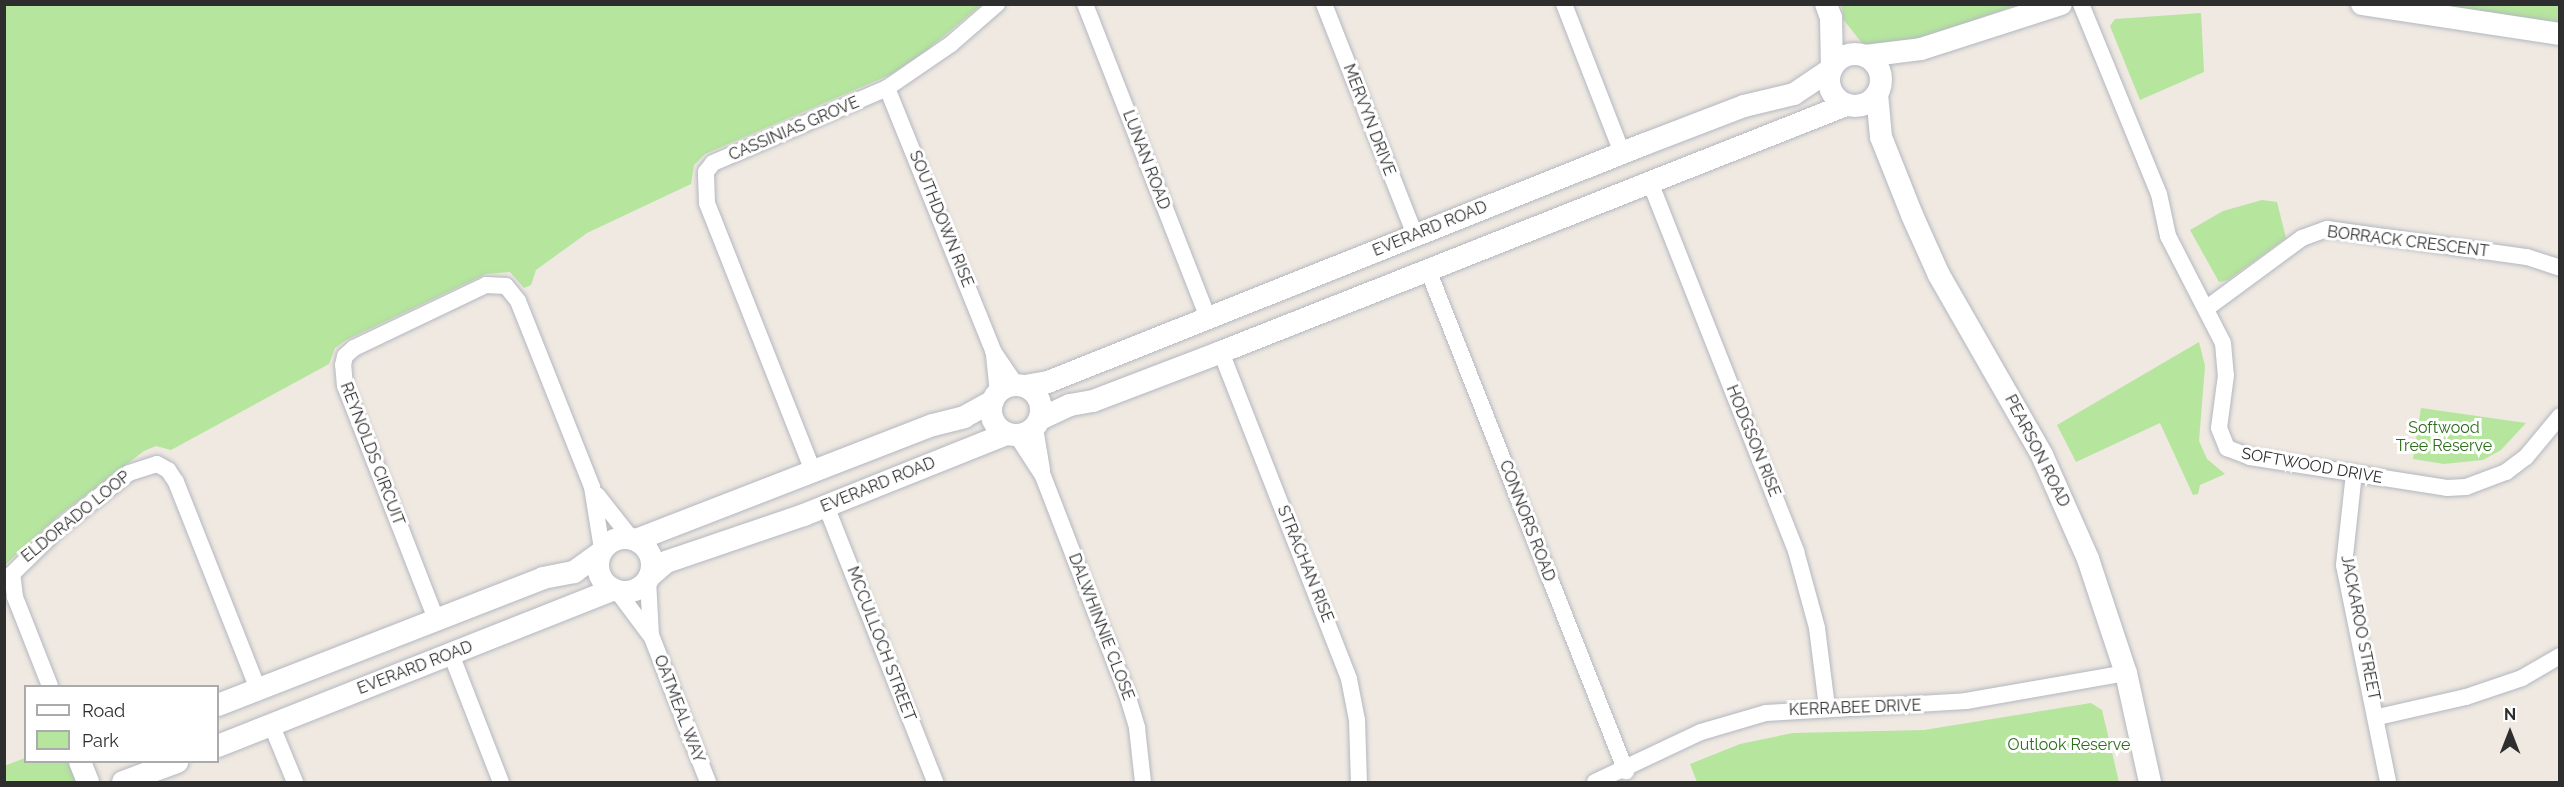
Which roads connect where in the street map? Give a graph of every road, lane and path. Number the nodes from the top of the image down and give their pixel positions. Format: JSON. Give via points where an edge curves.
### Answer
{"nodes":[{"id":1,"x":997,"y":4,"type":"edge"},
{"id":2,"x":1085,"y":4,"type":"edge"},
{"id":3,"x":1324,"y":4,"type":"edge"},
{"id":4,"x":1564,"y":4,"type":"edge"},
{"id":5,"x":2061,"y":4,"type":"edge"},
{"id":6,"x":2081,"y":4,"type":"edge"},
{"id":7,"x":2362,"y":4,"type":"edge"},
{"id":8,"x":1829,"y":11,"type":"edge"},
{"id":9,"x":2559,"y":34,"type":"edge"},
{"id":10,"x":1921,"y":49,"type":"junction"},
{"id":11,"x":1864,"y":56,"type":"junction"},
{"id":12,"x":1831,"y":69,"type":"junction"},
{"id":13,"x":887,"y":88,"type":"junction"},
{"id":14,"x":1877,"y":93,"type":"junction"},
{"id":15,"x":1847,"y":105,"type":"junction"},
{"id":16,"x":1881,"y":137,"type":"junction"},
{"id":17,"x":1622,"y":153,"type":"junction"},
{"id":18,"x":1650,"y":182,"type":"junction"},
{"id":19,"x":1415,"y":235,"type":"junction"},
{"id":20,"x":2559,"y":268,"type":"edge"},
{"id":21,"x":1428,"y":270,"type":"junction"},
{"id":22,"x":1311,"y":276,"type":"junction"},
{"id":23,"x":2207,"y":308,"type":"junction"},
{"id":24,"x":1323,"y":311,"type":"junction"},
{"id":25,"x":1207,"y":316,"type":"junction"},
{"id":26,"x":1221,"y":352,"type":"junction"},
{"id":27,"x":1008,"y":391,"type":"junction"},
{"id":28,"x":2559,"y":416,"type":"edge"},
{"id":29,"x":1025,"y":429,"type":"junction"},
{"id":30,"x":813,"y":471,"type":"junction"},
{"id":31,"x":2354,"y":473,"type":"junction"},
{"id":32,"x":592,"y":487,"type":"junction"},
{"id":33,"x":826,"y":506,"type":"junction"},
{"id":34,"x":633,"y":539,"type":"junction"},
{"id":35,"x":601,"y":551,"type":"junction"},
{"id":36,"x":649,"y":578,"type":"junction"},
{"id":37,"x":616,"y":591,"type":"junction"},
{"id":38,"x":436,"y":619,"type":"junction"},
{"id":39,"x":651,"y":635,"type":"junction"},
{"id":40,"x":451,"y":654,"type":"junction"},
{"id":41,"x":2559,"y":656,"type":"edge"},
{"id":42,"x":2126,"y":673,"type":"junction"},
{"id":43,"x":49,"y":685,"type":"edge"},
{"id":44,"x":258,"y":689,"type":"junction"},
{"id":45,"x":219,"y":705,"type":"edge"},
{"id":46,"x":1827,"y":707,"type":"junction"},
{"id":47,"x":2378,"y":717,"type":"junction"},
{"id":48,"x":271,"y":724,"type":"junction"},
{"id":49,"x":219,"y":746,"type":"edge"},
{"id":50,"x":174,"y":763,"type":"edge"},
{"id":51,"x":1626,"y":771,"type":"junction"},
{"id":52,"x":123,"y":783,"type":"edge"},
{"id":53,"x":295,"y":783,"type":"edge"},
{"id":54,"x":501,"y":783,"type":"edge"},
{"id":55,"x":708,"y":783,"type":"edge"},
{"id":56,"x":935,"y":783,"type":"edge"},
{"id":57,"x":1143,"y":783,"type":"edge"},
{"id":58,"x":1359,"y":783,"type":"edge"},
{"id":59,"x":1595,"y":783,"type":"edge"},
{"id":60,"x":2150,"y":783,"type":"edge"},
{"id":61,"x":2388,"y":783,"type":"edge"}],
"edges":[{"from":1,"to":13,"type":"street","name":"CASSINIAS GROVE","via":[[951,44]]},
{"from":2,"to":25,"type":"street","name":"LUNAN ROAD"},
{"from":3,"to":19,"type":"street","name":"MERVYN DRIVE"},
{"from":4,"to":17,"type":"street"},
{"from":5,"to":10,"type":"street"},
{"from":6,"to":23,"type":"street","name":"SOFTWOOD DRIVE","via":[[2159,194],[2168,236]]},
{"from":7,"to":9,"type":"street"},
{"from":8,"to":11,"type":"street"},
{"from":8,"to":12,"type":"street"},
{"from":10,"to":11,"type":"street"},
{"from":10,"to":14,"type":"street","via":[[1894,71]]},
{"from":11,"to":12,"type":"street","via":[[1845,56]]},
{"from":11,"to":14,"type":"street","via":[[1880,76]]},
{"from":12,"to":15,"type":"street","via":[[1829,87]]},
{"from":12,"to":17,"type":"street","name":"EVERARD ROAD","via":[[1794,94],[1744,106]]},
{"from":13,"to":27,"type":"street","name":"SOUTHDOWN RISE"},
{"from":13,"to":30,"type":"street","name":"CASSINIAS GROVE","via":[[713,163],[703,181],[707,203]]},
{"from":14,"to":15,"type":"street","via":[[1864,105]]},
{"from":14,"to":16,"type":"street","name":"PEARSON ROAD"},
{"from":15,"to":16,"type":"street","name":"PEARSON ROAD"},
{"from":15,"to":18,"type":"street","name":"EVERARD ROAD"},
{"from":16,"to":42,"type":"street","name":"PEARSON ROAD","via":[[1939,275],[2063,499]]},
{"from":17,"to":19,"type":"street","name":"EVERARD ROAD"},
{"from":18,"to":21,"type":"street","name":"EVERARD ROAD"},
{"from":18,"to":46,"type":"street","name":"HODGSON RISE","via":[[1796,551],[1817,628]]},
{"from":19,"to":22,"type":"street","name":"EVERARD ROAD"},
{"from":20,"to":23,"type":"street","name":"BORRACK CRESCENT","via":[[2527,257],[2327,230],[2302,238]]},
{"from":21,"to":24,"type":"street","name":"EVERARD ROAD"},
{"from":21,"to":51,"type":"street","name":"CONNORS ROAD"},
{"from":22,"to":24,"type":"street"},
{"from":22,"to":25,"type":"street","name":"EVERARD ROAD"},
{"from":23,"to":31,"type":"street","name":"SOFTWOOD DRIVE","via":[[2226,358],[2219,428],[2227,448],[2250,457]]},
{"from":24,"to":26,"type":"street","name":"EVERARD ROAD"},
{"from":25,"to":27,"type":"street","name":"EVERARD ROAD","via":[[1048,382]]},
{"from":26,"to":29,"type":"street","name":"EVERARD ROAD","via":[[1093,401],[1070,405]]},
{"from":26,"to":58,"type":"street","name":"STRACHAN RISE","via":[[1349,679],[1357,720]]},
{"from":27,"to":29,"type":"street","via":[[992,417]]},
{"from":27,"to":29,"type":"street","via":[[1038,396]]},
{"from":27,"to":30,"type":"street","name":"EVERARD ROAD","via":[[964,417]]},
{"from":28,"to":31,"type":"street","name":"SOFTWOOD DRIVE","via":[[2526,457],[2488,482],[2447,488]]},
{"from":29,"to":33,"type":"street","name":"EVERARD ROAD"},
{"from":29,"to":57,"type":"street","name":"DALWHINNIE CLOSE","via":[[1126,691],[1137,728]]},
{"from":30,"to":34,"type":"street","name":"EVERARD ROAD"},
{"from":31,"to":47,"type":"street","name":"JACKAROO STREET","via":[[2344,565]]},
{"from":32,"to":34,"type":"street","name":"REYNOLDS CIRCUIT"},
{"from":32,"to":35,"type":"street","name":"REYNOLDS CIRCUIT"},
{"from":32,"to":38,"type":"street","name":"REYNOLDS CIRCUIT","via":[[518,301],[506,286],[486,285],[345,356],[345,386]]},
{"from":33,"to":36,"type":"street","name":"EVERARD ROAD","via":[[666,562]]},
{"from":33,"to":56,"type":"street","name":"MCCULLOCH STREET"},
{"from":34,"to":35,"type":"street","via":[[614,539]]},
{"from":34,"to":36,"type":"street","via":[[648,551]]},
{"from":35,"to":37,"type":"street","via":[[600,579]]},
{"from":35,"to":38,"type":"street","via":[[574,572],[543,578]]},
{"from":36,"to":37,"type":"street","via":[[635,590]]},
{"from":36,"to":39,"type":"street","name":"OATMEAL WAY"},
{"from":37,"to":39,"type":"street","name":"OATMEAL WAY"},
{"from":37,"to":40,"type":"street","name":"EVERARD ROAD"},
{"from":38,"to":44,"type":"street"},
{"from":39,"to":55,"type":"street","name":"OATMEAL WAY"},
{"from":40,"to":48,"type":"street","name":"EVERARD ROAD"},
{"from":40,"to":54,"type":"street"},
{"from":41,"to":47,"type":"street","via":[[2522,678]]},
{"from":42,"to":46,"type":"street","name":"KERRABEE DRIVE","via":[[1966,701],[1908,707]]},
{"from":42,"to":60,"type":"street","name":"PEARSON ROAD"},
{"from":43,"to":44,"type":"street","name":"ELDORADO LOOP","via":[[15,597],[12,574],[58,529],[129,473],[157,464],[168,470],[176,482]]},
{"from":44,"to":45,"type":"street"},
{"from":46,"to":51,"type":"street","name":"KERRABEE DRIVE","via":[[1766,712],[1731,722]]},
{"from":47,"to":61,"type":"street","name":"JACKAROO STREET"},
{"from":48,"to":49,"type":"street","name":"EVERARD ROAD"},
{"from":48,"to":53,"type":"street"},
{"from":50,"to":52,"type":"street"},
{"from":51,"to":59,"type":"street","name":"KERRABEE DRIVE"}]}
